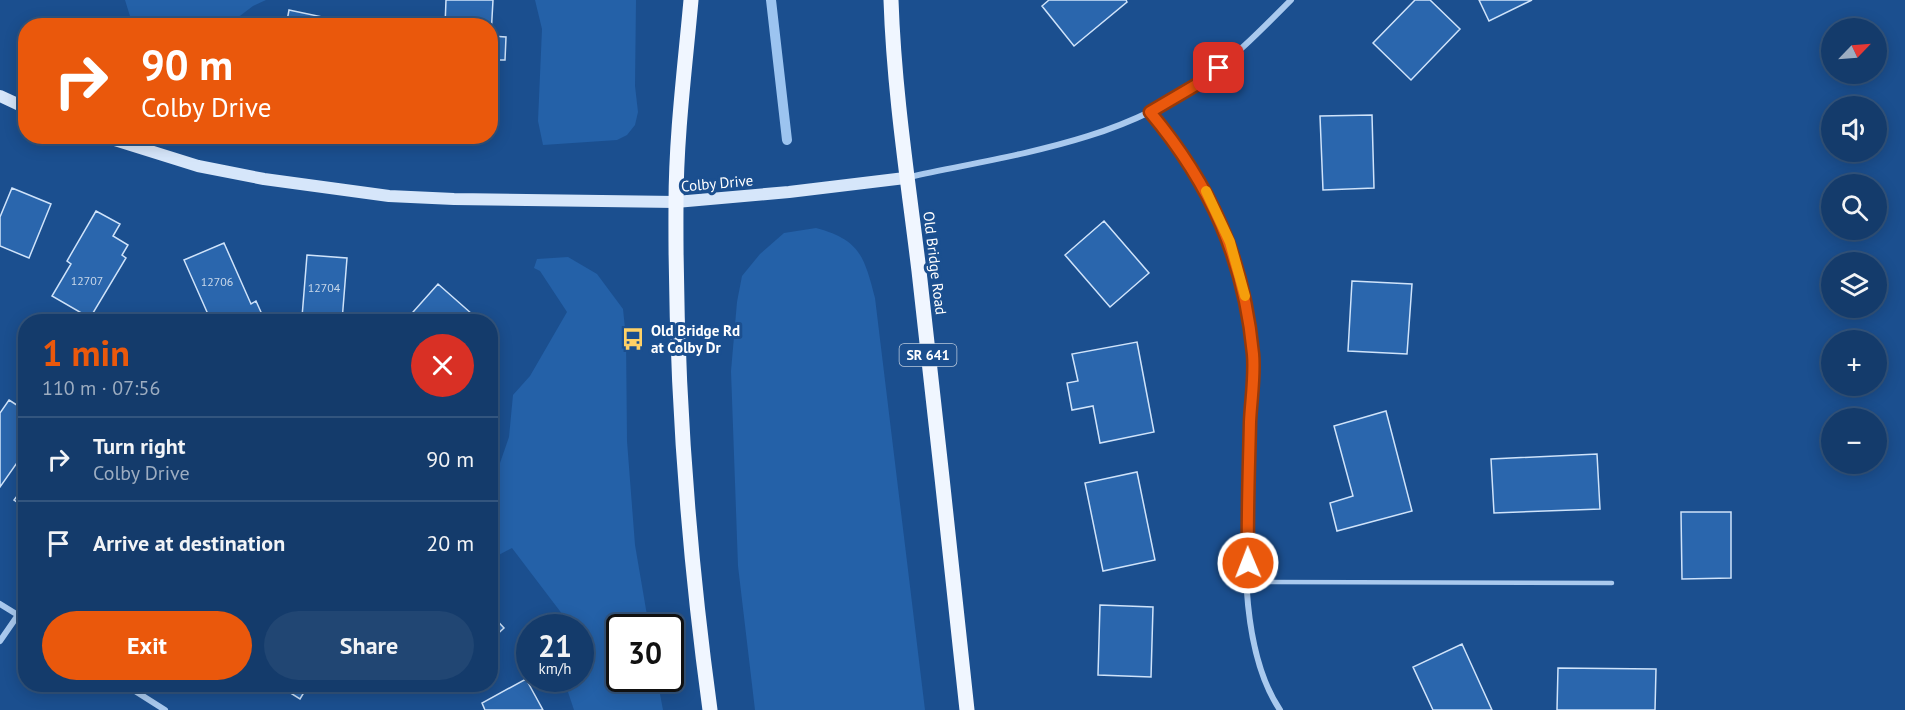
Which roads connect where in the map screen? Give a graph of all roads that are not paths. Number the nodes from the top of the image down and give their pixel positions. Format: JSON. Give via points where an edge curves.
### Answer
{"nodes":[{"id":1,"x":691,"y":0,"type":"edge"},
{"id":2,"x":891,"y":0,"type":"edge"},
{"id":3,"x":1291,"y":0,"type":"edge"},
{"id":4,"x":0,"y":96,"type":"edge"},
{"id":5,"x":18,"y":104,"type":"edge"},
{"id":6,"x":1150,"y":112,"type":"junction"},
{"id":7,"x":128,"y":144,"type":"edge"},
{"id":8,"x":905,"y":178,"type":"junction"},
{"id":9,"x":676,"y":202,"type":"junction"},
{"id":10,"x":1248,"y":582,"type":"junction"},
{"id":11,"x":1612,"y":583,"type":"dead end"},
{"id":12,"x":0,"y":604,"type":"edge"},
{"id":13,"x":18,"y":615,"type":"joint"},
{"id":14,"x":0,"y":641,"type":"edge"},
{"id":15,"x":142,"y":692,"type":"edge"},
{"id":16,"x":165,"y":710,"type":"edge"},
{"id":17,"x":710,"y":710,"type":"edge"},
{"id":18,"x":967,"y":710,"type":"edge"},
{"id":19,"x":1280,"y":710,"type":"edge"}],
"edges":[{"from":1,"to":9,"type":"main road"},
{"from":2,"to":8,"type":"main road","name":"Old Bridge Road","number":"SR 641"},
{"from":3,"to":6,"type":"street","name":"Colby Drive","via":[[1237,54],[1201,82]]},
{"from":4,"to":5,"type":"street"},
{"from":6,"to":8,"type":"street","name":"Colby Drive","via":[[1069,142]]},
{"from":6,"to":10,"type":"street","via":[[1202,182],[1230,242],[1245,293],[1253,356]]},
{"from":7,"to":9,"type":"street","name":"Colby Drive","via":[[198,166],[264,180],[388,196]]},
{"from":8,"to":9,"type":"street","name":"Colby Drive"},
{"from":8,"to":18,"type":"main road","name":"Old Bridge Road","number":"SR 641","via":[[919,270]]},
{"from":9,"to":17,"type":"main road","via":[[686,500]]},
{"from":10,"to":11,"type":"lane"},
{"from":10,"to":19,"type":"street","via":[[1250,633],[1258,666]]},
{"from":12,"to":13,"type":"street"},
{"from":13,"to":14,"type":"street"},
{"from":15,"to":16,"type":"street"}]}
